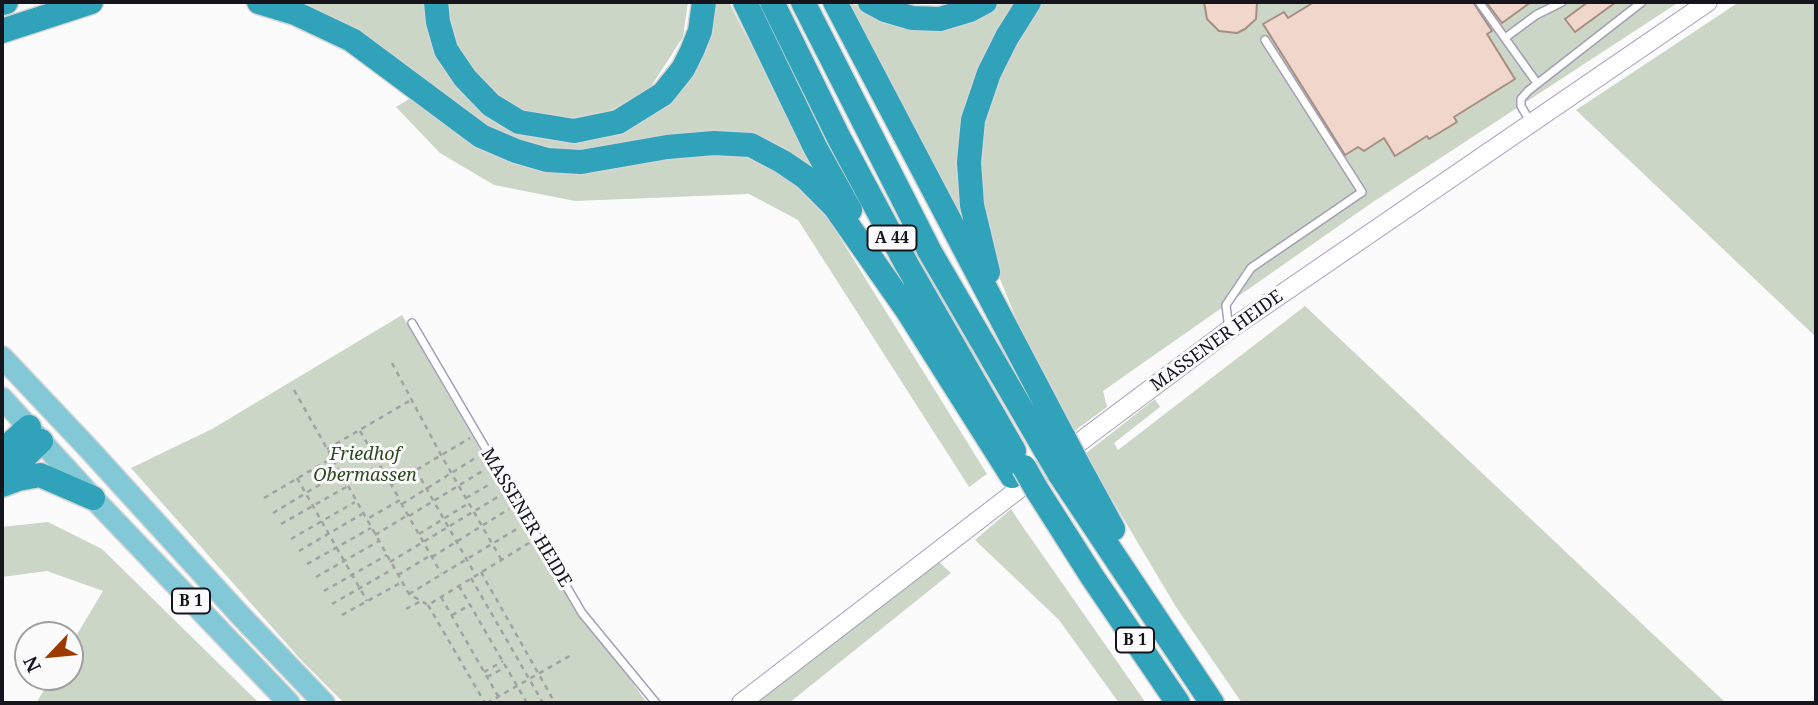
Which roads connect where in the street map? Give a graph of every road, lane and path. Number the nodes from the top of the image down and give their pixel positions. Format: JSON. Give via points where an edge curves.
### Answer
{"nodes":[{"id":1,"x":105,"y":2,"type":"edge"},
{"id":2,"x":259,"y":2,"type":"edge"},
{"id":3,"x":436,"y":2,"type":"edge"},
{"id":4,"x":704,"y":2,"type":"edge"},
{"id":5,"x":745,"y":2,"type":"edge"},
{"id":6,"x":772,"y":2,"type":"edge"},
{"id":7,"x":803,"y":2,"type":"edge"},
{"id":8,"x":835,"y":2,"type":"edge"},
{"id":9,"x":870,"y":2,"type":"edge"},
{"id":10,"x":985,"y":2,"type":"edge"},
{"id":11,"x":1030,"y":2,"type":"edge"},
{"id":12,"x":1479,"y":2,"type":"edge"},
{"id":13,"x":1562,"y":2,"type":"edge"},
{"id":14,"x":1642,"y":2,"type":"edge"},
{"id":15,"x":1708,"y":2,"type":"edge"},
{"id":16,"x":84,"y":4,"type":"edge"},
{"id":17,"x":2,"y":31,"type":"edge"},
{"id":18,"x":1505,"y":38,"type":"junction"},
{"id":19,"x":1265,"y":40,"type":"dead end"},
{"id":20,"x":1537,"y":83,"type":"junction"},
{"id":21,"x":1531,"y":123,"type":"junction"},
{"id":22,"x":905,"y":307,"type":"junction"},
{"id":23,"x":1005,"y":322,"type":"junction"},
{"id":24,"x":412,"y":323,"type":"dead end"},
{"id":25,"x":1229,"y":331,"type":"junction"},
{"id":26,"x":2,"y":357,"type":"edge"},
{"id":27,"x":391,"y":363,"type":"dead end"},
{"id":28,"x":294,"y":390,"type":"dead end"},
{"id":29,"x":2,"y":398,"type":"edge"},
{"id":30,"x":411,"y":400,"type":"junction"},
{"id":31,"x":57,"y":415,"type":"junction"},
{"id":32,"x":360,"y":430,"type":"junction"},
{"id":33,"x":35,"y":434,"type":"junction"},
{"id":34,"x":477,"y":434,"type":"junction"},
{"id":35,"x":1055,"y":445,"type":"junction"},
{"id":36,"x":327,"y":449,"type":"junction"},
{"id":37,"x":2,"y":451,"type":"edge"},
{"id":38,"x":441,"y":455,"type":"junction"},
{"id":39,"x":477,"y":457,"type":"dead end"},
{"id":40,"x":332,"y":458,"type":"junction"},
{"id":41,"x":416,"y":470,"type":"junction"},
{"id":42,"x":484,"y":470,"type":"dead end"},
{"id":43,"x":340,"y":472,"type":"junction"},
{"id":44,"x":1018,"y":472,"type":"junction"},
{"id":45,"x":451,"y":473,"type":"junction"},
{"id":46,"x":297,"y":478,"type":"junction"},
{"id":47,"x":2,"y":479,"type":"edge"},
{"id":48,"x":492,"y":483,"type":"dead end"},
{"id":49,"x":2,"y":485,"type":"edge"},
{"id":50,"x":391,"y":485,"type":"junction"},
{"id":51,"x":348,"y":486,"type":"junction"},
{"id":52,"x":458,"y":486,"type":"junction"},
{"id":53,"x":426,"y":489,"type":"junction"},
{"id":54,"x":305,"y":493,"type":"junction"},
{"id":55,"x":501,"y":495,"type":"dead end"},
{"id":56,"x":93,"y":498,"type":"junction"},
{"id":57,"x":264,"y":498,"type":"dead end"},
{"id":58,"x":466,"y":498,"type":"junction"},
{"id":59,"x":356,"y":501,"type":"junction"},
{"id":60,"x":433,"y":501,"type":"junction"},
{"id":61,"x":401,"y":502,"type":"junction"},
{"id":62,"x":468,"y":503,"type":"junction"},
{"id":63,"x":313,"y":506,"type":"junction"},
{"id":64,"x":509,"y":509,"type":"dead end"},
{"id":65,"x":474,"y":512,"type":"junction"},
{"id":66,"x":273,"y":513,"type":"dead end"},
{"id":67,"x":363,"y":513,"type":"junction"},
{"id":68,"x":408,"y":516,"type":"junction"},
{"id":69,"x":367,"y":519,"type":"junction"},
{"id":70,"x":443,"y":519,"type":"junction"},
{"id":71,"x":321,"y":521,"type":"junction"},
{"id":72,"x":281,"y":524,"type":"dead end"},
{"id":73,"x":482,"y":526,"type":"junction"},
{"id":74,"x":448,"y":527,"type":"junction"},
{"id":75,"x":520,"y":527,"type":"dead end"},
{"id":76,"x":371,"y":528,"type":"junction"},
{"id":77,"x":328,"y":534,"type":"junction"},
{"id":78,"x":419,"y":534,"type":"junction"},
{"id":79,"x":375,"y":535,"type":"junction"},
{"id":80,"x":538,"y":537,"type":"junction"},
{"id":81,"x":291,"y":539,"type":"dead end"},
{"id":82,"x":379,"y":541,"type":"junction"},
{"id":83,"x":424,"y":542,"type":"junction"},
{"id":84,"x":457,"y":542,"type":"junction"},
{"id":85,"x":492,"y":544,"type":"junction"},
{"id":86,"x":336,"y":547,"type":"junction"},
{"id":87,"x":299,"y":551,"type":"dead end"},
{"id":88,"x":387,"y":555,"type":"junction"},
{"id":89,"x":432,"y":556,"type":"junction"},
{"id":90,"x":467,"y":559,"type":"junction"},
{"id":91,"x":501,"y":559,"type":"junction"},
{"id":92,"x":344,"y":561,"type":"junction"},
{"id":93,"x":390,"y":562,"type":"junction"},
{"id":94,"x":307,"y":564,"type":"dead end"},
{"id":95,"x":394,"y":568,"type":"junction"},
{"id":96,"x":481,"y":572,"type":"junction"},
{"id":97,"x":442,"y":574,"type":"junction"},
{"id":98,"x":351,"y":575,"type":"junction"},
{"id":99,"x":398,"y":575,"type":"junction"},
{"id":100,"x":476,"y":575,"type":"junction"},
{"id":101,"x":316,"y":577,"type":"dead end"},
{"id":102,"x":471,"y":578,"type":"junction"},
{"id":103,"x":1093,"y":578,"type":"joint"},
{"id":104,"x":402,"y":582,"type":"junction"},
{"id":105,"x":459,"y":586,"type":"junction"},
{"id":106,"x":359,"y":588,"type":"junction"},
{"id":107,"x":324,"y":591,"type":"dead end"},
{"id":108,"x":409,"y":594,"type":"junction"},
{"id":109,"x":441,"y":597,"type":"junction"},
{"id":110,"x":366,"y":601,"type":"junction"},
{"id":111,"x":421,"y":601,"type":"junction"},
{"id":112,"x":332,"y":604,"type":"dead end"},
{"id":113,"x":428,"y":605,"type":"junction"},
{"id":114,"x":470,"y":605,"type":"junction"},
{"id":115,"x":406,"y":609,"type":"dead end"},
{"id":116,"x":342,"y":615,"type":"dead end"},
{"id":117,"x":452,"y":615,"type":"junction"},
{"id":118,"x":1166,"y":636,"type":"joint"},
{"id":119,"x":573,"y":654,"type":"dead end"},
{"id":120,"x":503,"y":661,"type":"junction"},
{"id":121,"x":494,"y":666,"type":"junction"},
{"id":122,"x":506,"y":667,"type":"junction"},
{"id":123,"x":484,"y":672,"type":"junction"},
{"id":124,"x":497,"y":672,"type":"junction"},
{"id":125,"x":538,"y":674,"type":"junction"},
{"id":126,"x":488,"y":677,"type":"junction"},
{"id":127,"x":529,"y":680,"type":"junction"},
{"id":128,"x":517,"y":686,"type":"junction"},
{"id":129,"x":499,"y":697,"type":"junction"},
{"id":130,"x":289,"y":703,"type":"edge"},
{"id":131,"x":324,"y":703,"type":"edge"},
{"id":132,"x":486,"y":703,"type":"edge"},
{"id":133,"x":502,"y":703,"type":"edge"},
{"id":134,"x":527,"y":703,"type":"edge"},
{"id":135,"x":543,"y":703,"type":"edge"},
{"id":136,"x":555,"y":703,"type":"edge"},
{"id":137,"x":656,"y":703,"type":"edge"},
{"id":138,"x":741,"y":703,"type":"edge"},
{"id":139,"x":1178,"y":703,"type":"edge"},
{"id":140,"x":1212,"y":703,"type":"edge"}],
"edges":[{"from":1,"to":16,"type":"highway"},
{"from":2,"to":22,"type":"highway","via":[[295,12],[352,40],[481,136],[516,151],[547,160],[581,162],[667,147],[751,145],[805,177],[835,207]]},
{"from":3,"to":4,"type":"highway","via":[[446,50],[464,78],[491,105],[519,122],[574,131],[618,122],[663,94],[692,51]]},
{"from":5,"to":22,"type":"highway","via":[[815,147]]},
{"from":6,"to":44,"type":"highway","number":"A 44","via":[[839,138]]},
{"from":7,"to":35,"type":"highway","number":"A 44","via":[[930,252]]},
{"from":8,"to":23,"type":"highway"},
{"from":9,"to":10,"type":"highway","via":[[912,18],[940,19]]},
{"from":11,"to":23,"type":"highway","via":[[989,73],[973,120],[968,162],[981,250]]},
{"from":12,"to":18,"type":"lane"},
{"from":13,"to":18,"type":"lane"},
{"from":14,"to":20,"type":"lane"},
{"from":15,"to":21,"type":"street","name":"MASSENER HEIDE"},
{"from":16,"to":17,"type":"highway"},
{"from":18,"to":20,"type":"lane"},
{"from":19,"to":25,"type":"lane","via":[[1362,192],[1251,268],[1226,305]]},
{"from":20,"to":21,"type":"lane","via":[[1521,99]]},
{"from":21,"to":25,"type":"street","name":"MASSENER HEIDE"},
{"from":22,"to":44,"type":"highway"},
{"from":23,"to":35,"type":"highway"},
{"from":24,"to":34,"type":"lane","name":"MASSENER HEIDE"},
{"from":25,"to":138,"type":"street","name":"MASSENER HEIDE"},
{"from":26,"to":31,"type":"main road","number":"B 1"},
{"from":27,"to":30,"type":"path"},
{"from":28,"to":36,"type":"path"},
{"from":29,"to":33,"type":"main road","number":"B 1"},
{"from":30,"to":32,"type":"path"},
{"from":30,"to":38,"type":"path"},
{"from":31,"to":33,"type":"main road"},
{"from":31,"to":131,"type":"main road","number":"B 1"},
{"from":32,"to":36,"type":"path"},
{"from":32,"to":50,"type":"path"},
{"from":33,"to":37,"type":"highway"},
{"from":33,"to":47,"type":"highway"},
{"from":33,"to":56,"type":"main road","number":"B 1"},
{"from":34,"to":38,"type":"path"},
{"from":34,"to":80,"type":"lane","name":"MASSENER HEIDE"},
{"from":35,"to":118,"type":"highway","number":"A 44","bridge":true},
{"from":36,"to":40,"type":"path"},
{"from":38,"to":41,"type":"path"},
{"from":38,"to":45,"type":"path"},
{"from":39,"to":45,"type":"path"},
{"from":40,"to":43,"type":"path"},
{"from":40,"to":46,"type":"path"},
{"from":41,"to":50,"type":"path"},
{"from":41,"to":53,"type":"path"},
{"from":42,"to":52,"type":"path"},
{"from":43,"to":51,"type":"path"},
{"from":43,"to":54,"type":"path"},
{"from":44,"to":103,"type":"highway","number":"A 44","bridge":true},
{"from":45,"to":52,"type":"path"},
{"from":45,"to":53,"type":"path"},
{"from":46,"to":54,"type":"path"},
{"from":46,"to":57,"type":"path"},
{"from":48,"to":58,"type":"path"},
{"from":49,"to":56,"type":"highway","via":[[40,475]]},
{"from":50,"to":61,"type":"path"},
{"from":51,"to":59,"type":"path"},
{"from":51,"to":63,"type":"path"},
{"from":52,"to":58,"type":"path"},
{"from":52,"to":60,"type":"path"},
{"from":53,"to":60,"type":"path"},
{"from":53,"to":61,"type":"path"},
{"from":54,"to":63,"type":"path"},
{"from":54,"to":66,"type":"path"},
{"from":55,"to":65,"type":"path"},
{"from":56,"to":130,"type":"main road","number":"B 1"},
{"from":58,"to":62,"type":"path"},
{"from":59,"to":67,"type":"path"},
{"from":59,"to":71,"type":"path"},
{"from":60,"to":68,"type":"path"},
{"from":60,"to":70,"type":"path"},
{"from":61,"to":68,"type":"path"},
{"from":61,"to":69,"type":"path"},
{"from":62,"to":65,"type":"path"},
{"from":62,"to":70,"type":"path"},
{"from":63,"to":71,"type":"path"},
{"from":63,"to":72,"type":"path"},
{"from":64,"to":73,"type":"path"},
{"from":65,"to":73,"type":"path"},
{"from":65,"to":74,"type":"path"},
{"from":67,"to":69,"type":"path"},
{"from":67,"to":77,"type":"path"},
{"from":68,"to":78,"type":"path"},
{"from":68,"to":79,"type":"path"},
{"from":69,"to":76,"type":"path"},
{"from":70,"to":74,"type":"path"},
{"from":70,"to":78,"type":"path"},
{"from":71,"to":77,"type":"path"},
{"from":71,"to":81,"type":"path"},
{"from":73,"to":84,"type":"path"},
{"from":73,"to":85,"type":"path"},
{"from":74,"to":83,"type":"path"},
{"from":74,"to":84,"type":"path"},
{"from":75,"to":85,"type":"path"},
{"from":76,"to":79,"type":"path"},
{"from":76,"to":86,"type":"path"},
{"from":77,"to":86,"type":"path"},
{"from":77,"to":87,"type":"path"},
{"from":78,"to":83,"type":"path"},
{"from":79,"to":82,"type":"path"},
{"from":80,"to":91,"type":"path"},
{"from":80,"to":137,"type":"lane","name":"MASSENER HEIDE","via":[[582,613]]},
{"from":82,"to":88,"type":"path"},
{"from":82,"to":92,"type":"path"},
{"from":83,"to":89,"type":"path"},
{"from":83,"to":93,"type":"path"},
{"from":84,"to":89,"type":"path"},
{"from":84,"to":90,"type":"path"},
{"from":85,"to":90,"type":"path"},
{"from":85,"to":91,"type":"path"},
{"from":86,"to":92,"type":"path"},
{"from":86,"to":94,"type":"path"},
{"from":88,"to":93,"type":"path"},
{"from":88,"to":98,"type":"path"},
{"from":89,"to":97,"type":"path"},
{"from":89,"to":99,"type":"path"},
{"from":90,"to":97,"type":"path"},
{"from":90,"to":100,"type":"path"},
{"from":91,"to":96,"type":"path"},
{"from":92,"to":98,"type":"path"},
{"from":92,"to":101,"type":"path"},
{"from":93,"to":95,"type":"path"},
{"from":95,"to":99,"type":"path"},
{"from":95,"to":106,"type":"path"},
{"from":96,"to":100,"type":"path"},
{"from":96,"to":125,"type":"path"},
{"from":97,"to":108,"type":"path"},
{"from":98,"to":106,"type":"path"},
{"from":98,"to":107,"type":"path"},
{"from":99,"to":104,"type":"path"},
{"from":100,"to":102,"type":"path"},
{"from":102,"to":105,"type":"path"},
{"from":102,"to":127,"type":"path"},
{"from":103,"to":139,"type":"highway","number":"B 1"},
{"from":104,"to":108,"type":"path"},
{"from":104,"to":110,"type":"path"},
{"from":105,"to":109,"type":"path"},
{"from":105,"to":114,"type":"path"},
{"from":106,"to":110,"type":"path"},
{"from":106,"to":112,"type":"path"},
{"from":108,"to":111,"type":"path"},
{"from":109,"to":113,"type":"path"},
{"from":109,"to":117,"type":"path"},
{"from":110,"to":116,"type":"path"},
{"from":111,"to":113,"type":"path"},
{"from":111,"to":115,"type":"path"},
{"from":113,"to":132,"type":"path"},
{"from":114,"to":117,"type":"path"},
{"from":114,"to":120,"type":"path"},
{"from":117,"to":123,"type":"path"},
{"from":118,"to":140,"type":"highway","number":"B 1"},
{"from":119,"to":125,"type":"path"},
{"from":120,"to":121,"type":"path"},
{"from":120,"to":122,"type":"path"},
{"from":121,"to":123,"type":"path"},
{"from":121,"to":124,"type":"path"},
{"from":122,"to":124,"type":"path"},
{"from":122,"to":128,"type":"path"},
{"from":123,"to":126,"type":"path"},
{"from":124,"to":126,"type":"path"},
{"from":125,"to":127,"type":"path"},
{"from":125,"to":136,"type":"path"},
{"from":126,"to":129,"type":"path"},
{"from":127,"to":128,"type":"path"},
{"from":127,"to":135,"type":"path"},
{"from":128,"to":129,"type":"path"},
{"from":128,"to":134,"type":"path"},
{"from":129,"to":132,"type":"path"},
{"from":129,"to":133,"type":"path"}]}
